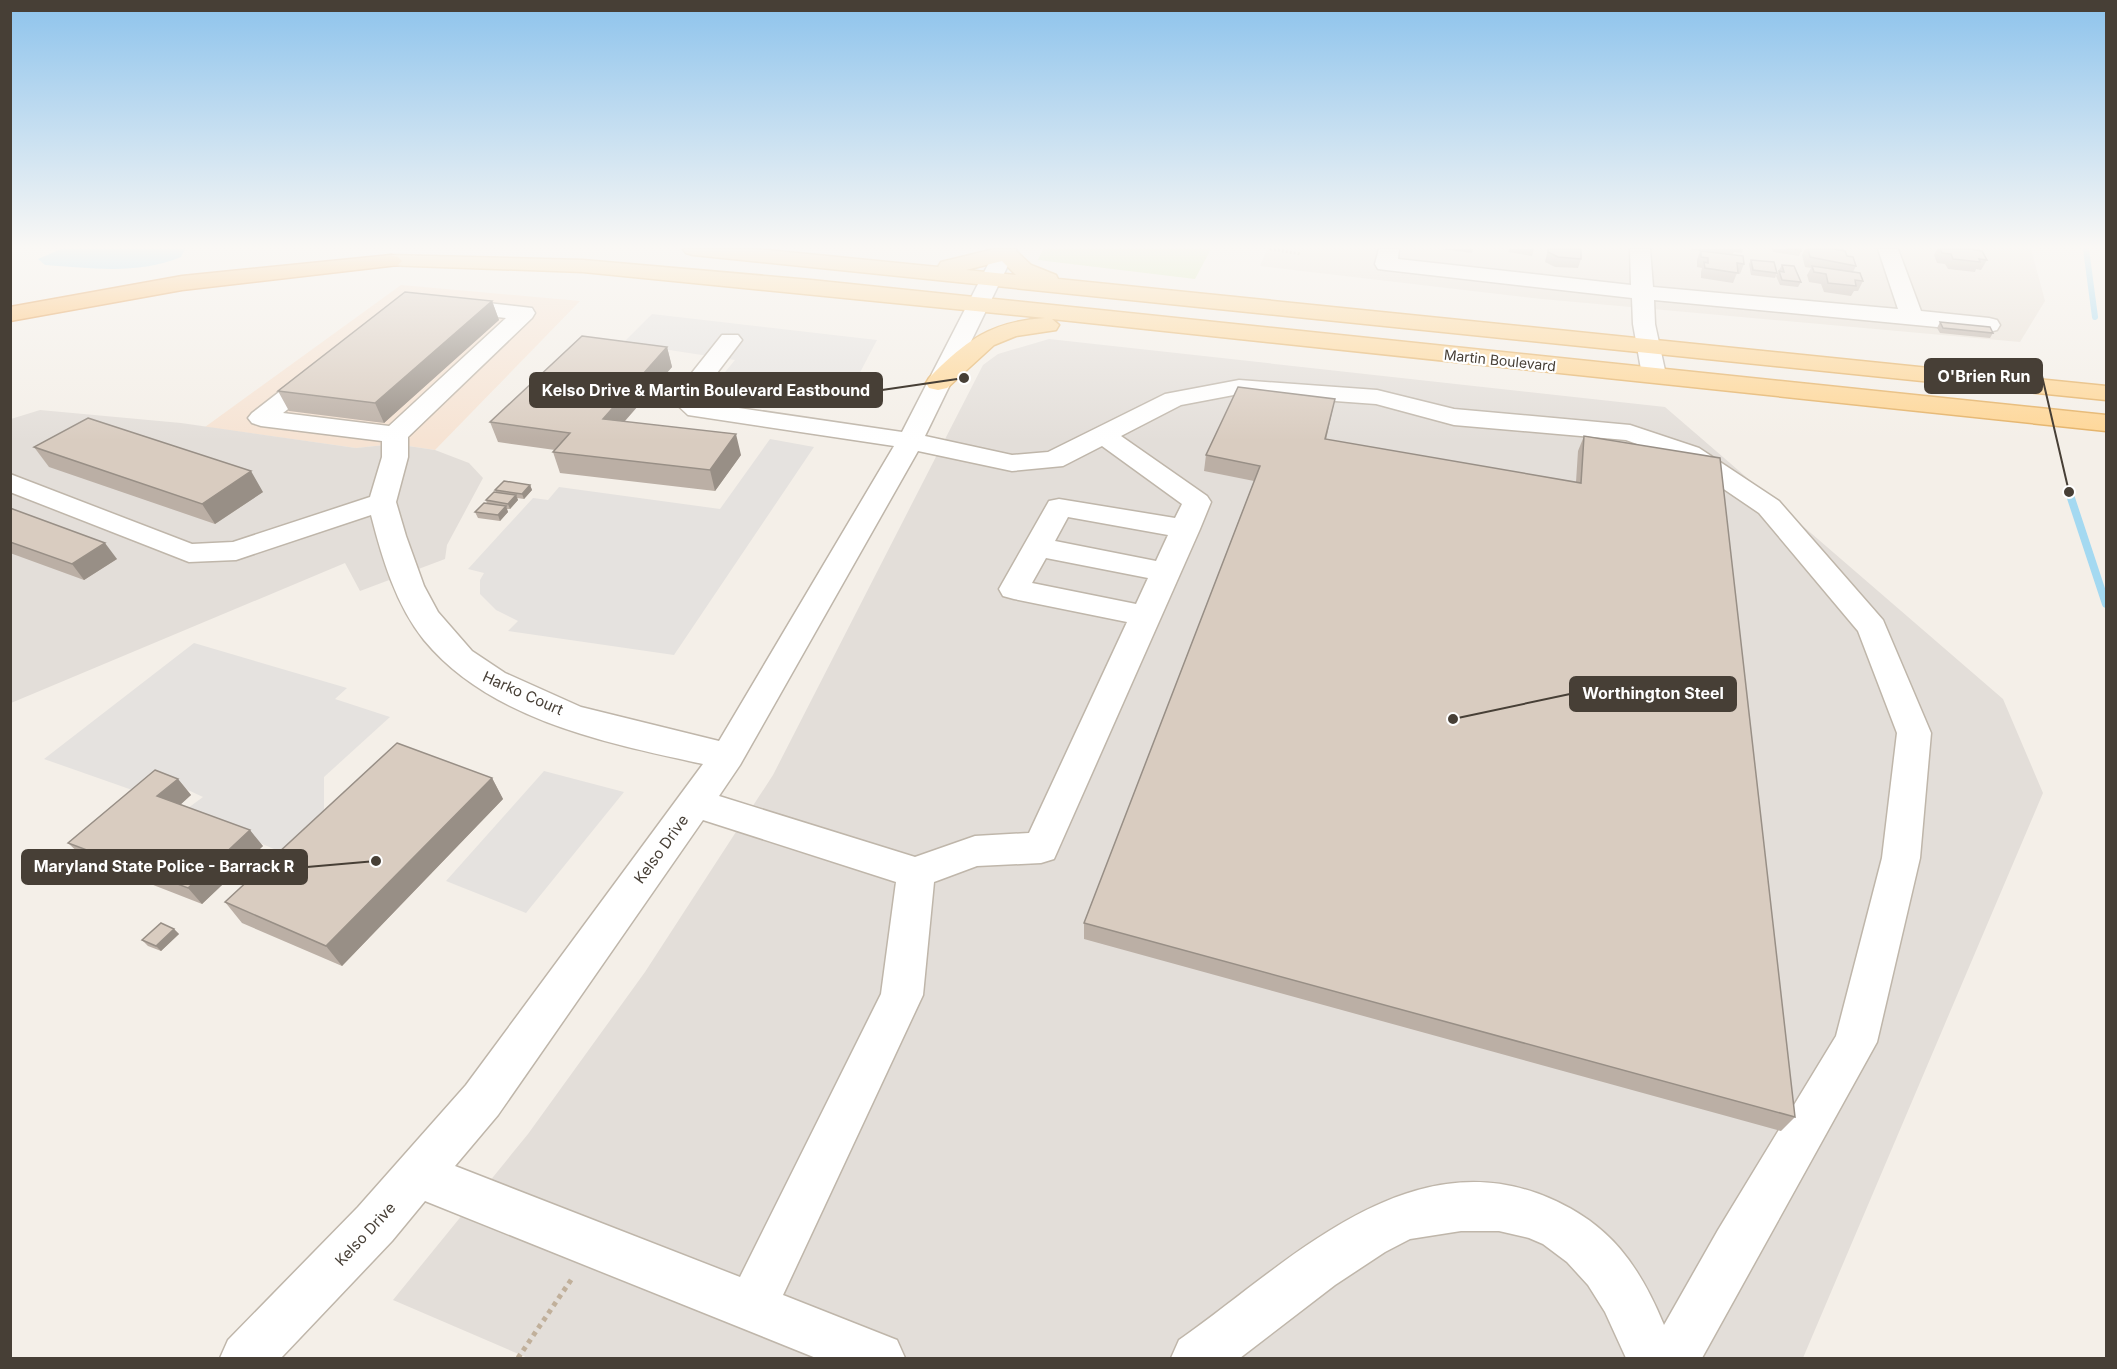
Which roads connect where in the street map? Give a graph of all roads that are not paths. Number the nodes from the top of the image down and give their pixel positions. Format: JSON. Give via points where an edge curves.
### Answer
{"nodes":[{"id":1,"x":523,"y":313,"type":"edge"},
{"id":2,"x":973,"y":313,"type":"edge"},
{"id":3,"x":1055,"y":313,"type":"edge"},
{"id":4,"x":1330,"y":313,"type":"edge"},
{"id":5,"x":1644,"y":313,"type":"edge"},
{"id":6,"x":1864,"y":313,"type":"edge"},
{"id":7,"x":1911,"y":313,"type":"edge"},
{"id":8,"x":1912,"y":317,"type":"junction"},
{"id":9,"x":1136,"y":322,"type":"junction"},
{"id":10,"x":1989,"y":325,"type":"edge"},
{"id":11,"x":730,"y":340,"type":"dead end"},
{"id":12,"x":1649,"y":345,"type":"junction"},
{"id":13,"x":336,"y":360,"type":"edge"},
{"id":14,"x":1654,"y":375,"type":"junction"},
{"id":15,"x":938,"y":383,"type":"junction"},
{"id":16,"x":2106,"y":393,"type":"edge"},
{"id":17,"x":2106,"y":423,"type":"edge"},
{"id":18,"x":395,"y":435,"type":"junction"},
{"id":19,"x":1102,"y":435,"type":"junction"},
{"id":20,"x":910,"y":441,"type":"junction"},
{"id":21,"x":10,"y":482,"type":"edge"},
{"id":22,"x":382,"y":502,"type":"junction"},
{"id":23,"x":1186,"y":529,"type":"junction"},
{"id":24,"x":1037,"y":547,"type":"junction"},
{"id":25,"x":1166,"y":572,"type":"junction"},
{"id":26,"x":1146,"y":616,"type":"junction"},
{"id":27,"x":728,"y":756,"type":"junction"},
{"id":28,"x":695,"y":803,"type":"junction"},
{"id":29,"x":916,"y":873,"type":"junction"},
{"id":30,"x":418,"y":1175,"type":"junction"},
{"id":31,"x":751,"y":1308,"type":"junction"},
{"id":32,"x":246,"y":1359,"type":"edge"},
{"id":33,"x":879,"y":1359,"type":"edge"},
{"id":34,"x":1197,"y":1359,"type":"edge"},
{"id":35,"x":1652,"y":1359,"type":"edge"},
{"id":36,"x":1674,"y":1359,"type":"edge"}],
"edges":[{"from":1,"to":18,"type":"street"},
{"from":2,"to":15,"type":"street","name":"Kelso Drive"},
{"from":3,"to":9,"type":"main road","name":"Martin Boulevard"},
{"from":4,"to":12,"type":"main road","name":"Martin Boulevard"},
{"from":5,"to":12,"type":"street"},
{"from":6,"to":8,"type":"street"},
{"from":7,"to":8,"type":"street"},
{"from":8,"to":10,"type":"street"},
{"from":9,"to":14,"type":"main road","name":"Martin Boulevard"},
{"from":9,"to":15,"type":"main road","via":[[1043,325],[1004,331],[976,344]]},
{"from":11,"to":20,"type":"street","via":[[686,401],[697,410]]},
{"from":12,"to":14,"type":"street"},
{"from":12,"to":16,"type":"main road","name":"Martin Boulevard"},
{"from":13,"to":18,"type":"street","via":[[261,418]]},
{"from":14,"to":17,"type":"main road","name":"Martin Boulevard"},
{"from":15,"to":20,"type":"street","name":"Kelso Drive"},
{"from":18,"to":22,"type":"street","via":[[395,457]]},
{"from":19,"to":20,"type":"street","via":[[1054,460],[1012,463]]},
{"from":19,"to":23,"type":"street","via":[[1197,502]]},
{"from":19,"to":36,"type":"street","via":[[1174,399],[1239,387],[1377,397],[1454,417],[1630,433],[1689,454],[1769,507],[1872,627],[1914,733],[1901,858],[1856,1042]]},
{"from":20,"to":27,"type":"street","name":"Kelso Drive"},
{"from":21,"to":22,"type":"street","via":[[189,553],[236,550]]},
{"from":22,"to":27,"type":"street","name":"Harko Court","via":[[397,562],[422,612],[452,652],[476,672],[524,697],[584,719],[644,738]]},
{"from":23,"to":24,"type":"street","via":[[1059,507]]},
{"from":23,"to":25,"type":"street"},
{"from":24,"to":25,"type":"street"},
{"from":24,"to":26,"type":"street","via":[[1014,589]]},
{"from":25,"to":26,"type":"street"},
{"from":26,"to":29,"type":"street","via":[[1041,848],[975,851]]},
{"from":27,"to":28,"type":"street","name":"Kelso Drive"},
{"from":28,"to":29,"type":"street"},
{"from":28,"to":30,"type":"street","name":"Kelso Drive","via":[[482,1100]]},
{"from":29,"to":31,"type":"street","via":[[902,995]]},
{"from":30,"to":31,"type":"street"},
{"from":30,"to":32,"type":"street","name":"Kelso Drive"},
{"from":31,"to":33,"type":"street"},
{"from":34,"to":35,"type":"street","via":[[1356,1243],[1396,1220],[1433,1210],[1484,1206],[1522,1211],[1562,1227],[1596,1255],[1636,1315]]}]}
